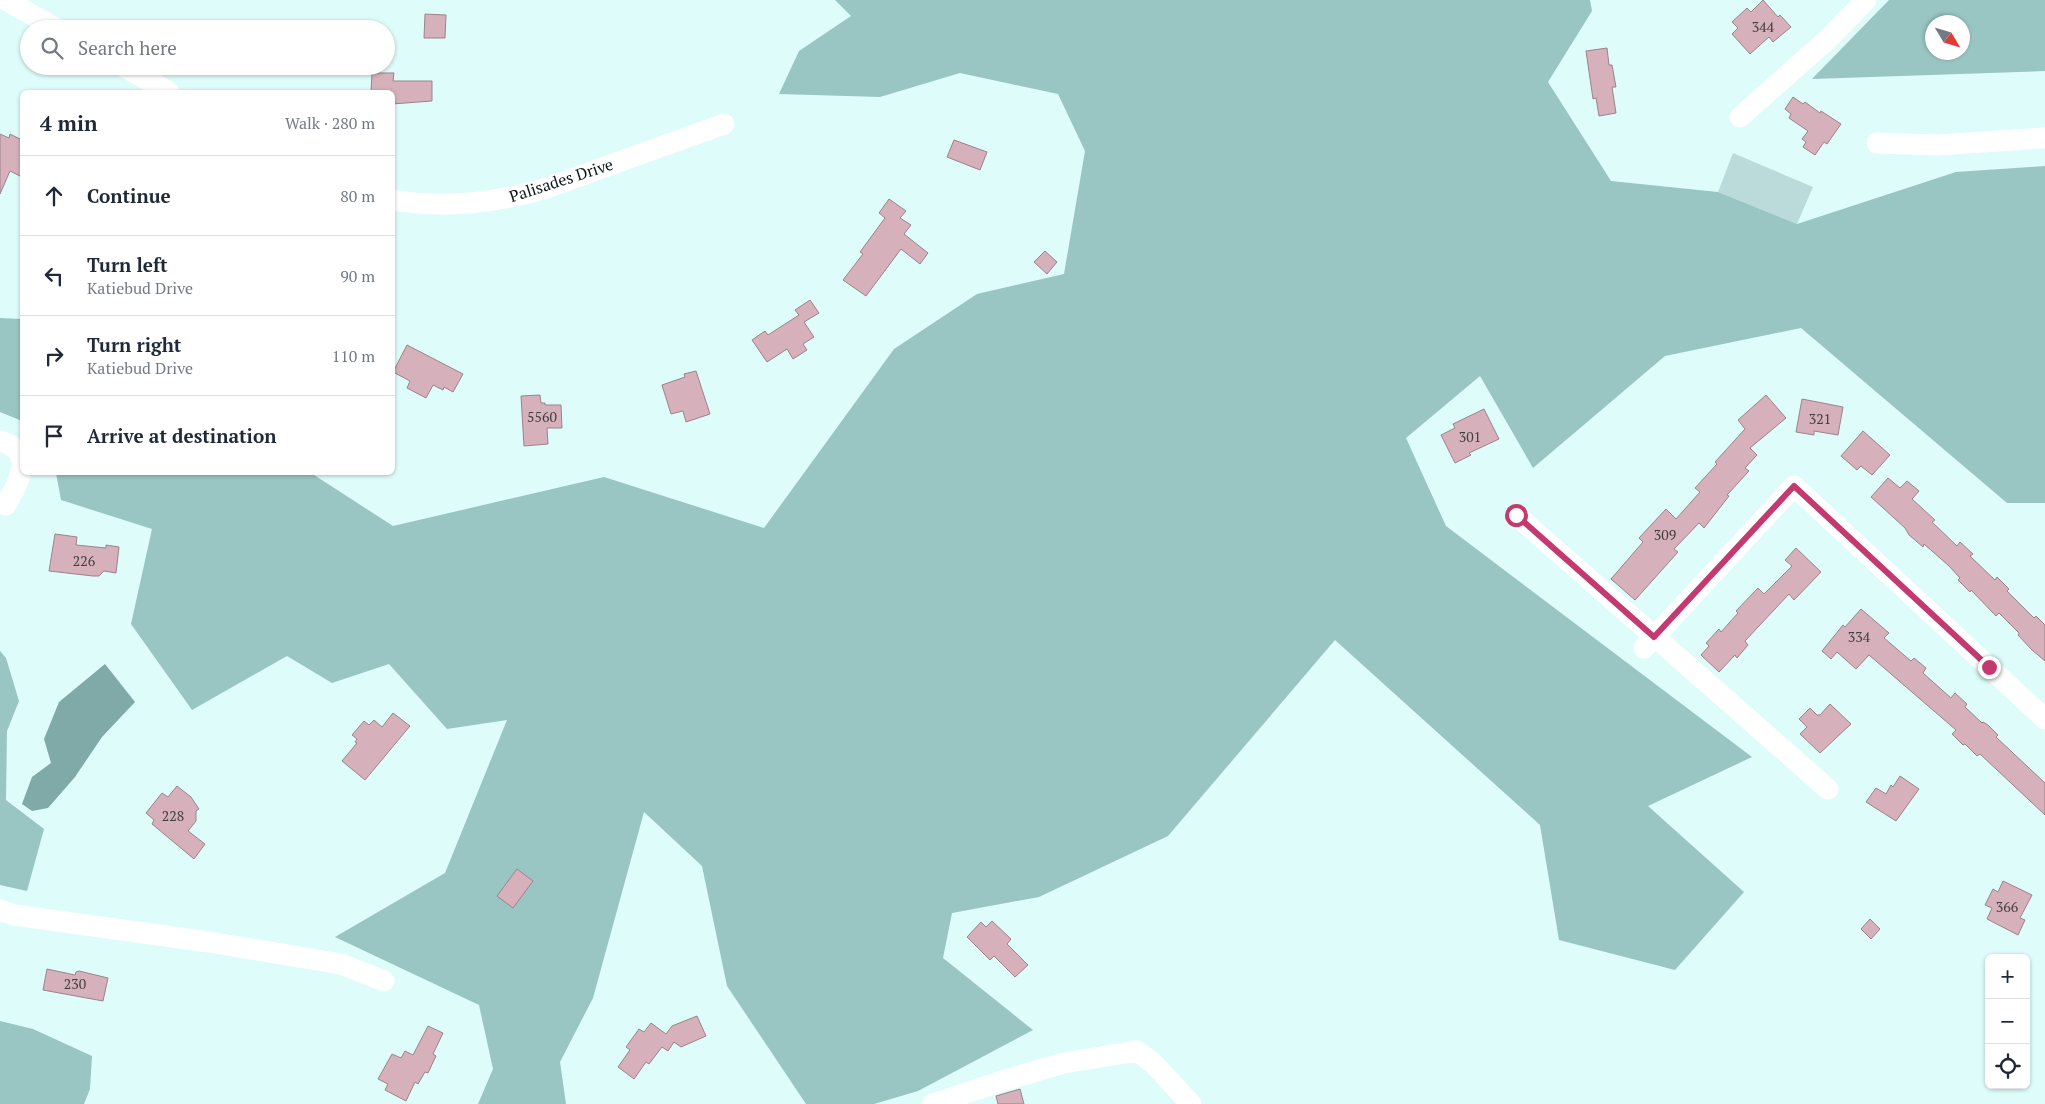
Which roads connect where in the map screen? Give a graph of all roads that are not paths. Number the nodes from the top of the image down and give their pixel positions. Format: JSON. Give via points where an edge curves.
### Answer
{"nodes":[{"id":1,"x":6,"y":0,"type":"edge"},
{"id":2,"x":1866,"y":0,"type":"edge"},
{"id":3,"x":41,"y":20,"type":"edge"},
{"id":4,"x":139,"y":75,"type":"edge"},
{"id":5,"x":165,"y":90,"type":"edge"},
{"id":6,"x":1740,"y":117,"type":"dead end"},
{"id":7,"x":724,"y":124,"type":"dead end"},
{"id":8,"x":2045,"y":138,"type":"edge"},
{"id":9,"x":1877,"y":143,"type":"dead end"},
{"id":10,"x":395,"y":200,"type":"edge"},
{"id":11,"x":0,"y":441,"type":"edge"},
{"id":12,"x":20,"y":454,"type":"edge"},
{"id":13,"x":20,"y":472,"type":"edge"},
{"id":14,"x":6,"y":505,"type":"dead end"},
{"id":15,"x":1516,"y":515,"type":"dead end"},
{"id":16,"x":1649,"y":643,"type":"junction"},
{"id":17,"x":2045,"y":719,"type":"edge"},
{"id":18,"x":1828,"y":789,"type":"dead end"},
{"id":19,"x":0,"y":910,"type":"edge"},
{"id":20,"x":384,"y":981,"type":"dead end"},
{"id":21,"x":933,"y":1104,"type":"edge"},
{"id":22,"x":1191,"y":1104,"type":"edge"}],
"edges":[{"from":1,"to":3,"type":"street"},
{"from":2,"to":6,"type":"street","via":[[1828,39]]},
{"from":4,"to":5,"type":"street"},
{"from":7,"to":10,"type":"street","name":"Palisades Drive","via":[[518,197],[446,205]]},
{"from":8,"to":9,"type":"street","via":[[1937,145]]},
{"from":11,"to":12,"type":"street"},
{"from":13,"to":14,"type":"street"},
{"from":15,"to":16,"type":"street"},
{"from":16,"to":17,"type":"street","via":[[1794,486]]},
{"from":16,"to":18,"type":"street"},
{"from":19,"to":20,"type":"street","via":[[43,920],[341,964]]},
{"from":21,"to":22,"type":"street","via":[[1064,1063],[1138,1051]]}]}
